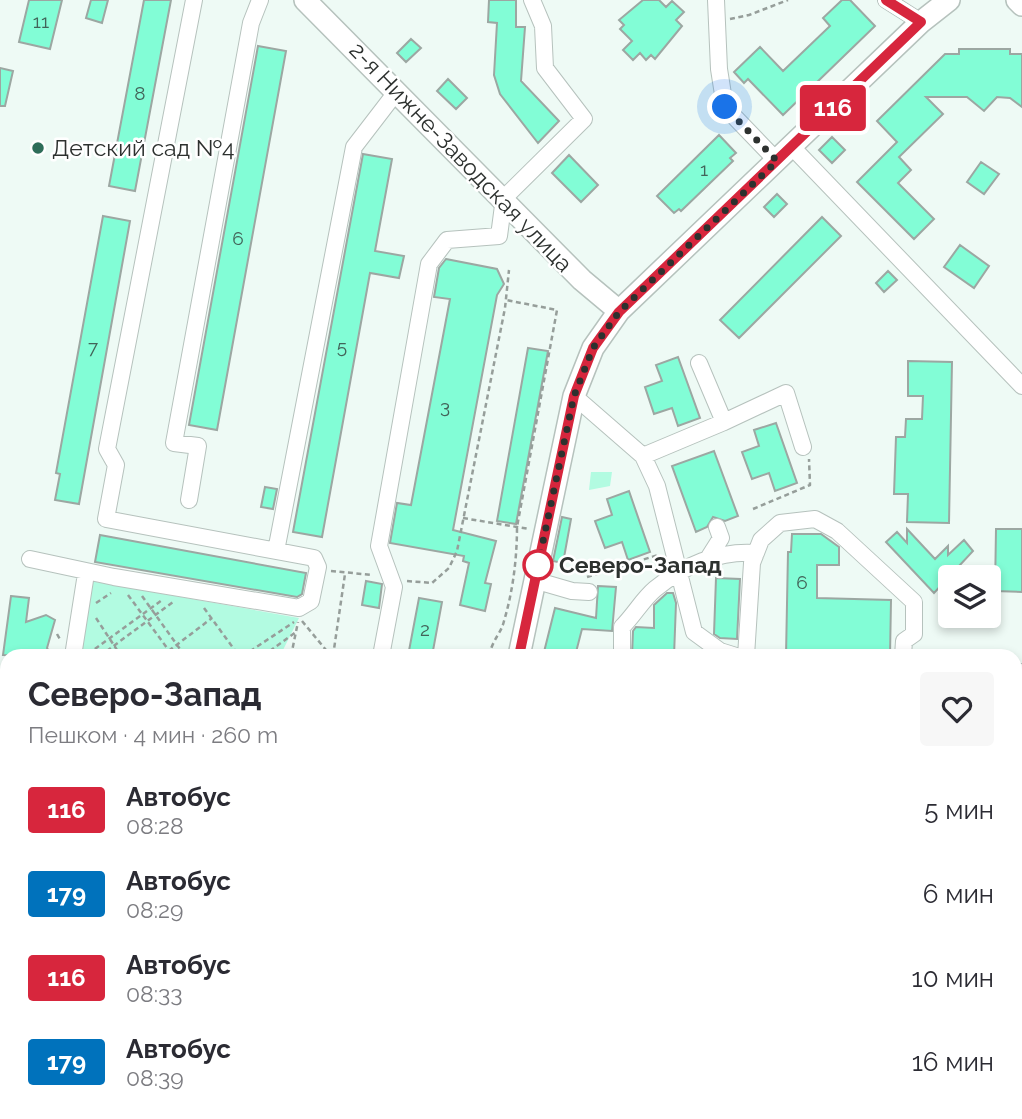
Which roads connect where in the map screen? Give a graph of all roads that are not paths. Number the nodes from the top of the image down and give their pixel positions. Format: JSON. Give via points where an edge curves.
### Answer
{"nodes":[{"id":1,"x":194,"y":0,"type":"edge"},
{"id":2,"x":260,"y":0,"type":"edge"},
{"id":3,"x":305,"y":0,"type":"edge"},
{"id":4,"x":532,"y":0,"type":"edge"},
{"id":5,"x":716,"y":0,"type":"edge"},
{"id":6,"x":886,"y":0,"type":"edge"},
{"id":7,"x":949,"y":0,"type":"edge"},
{"id":8,"x":1017,"y":0,"type":"edge"},
{"id":9,"x":1022,"y":5,"type":"edge"},
{"id":10,"x":921,"y":22,"type":"junction"},
{"id":11,"x":397,"y":91,"type":"junction"},
{"id":12,"x":785,"y":155,"type":"junction"},
{"id":13,"x":504,"y":198,"type":"junction"},
{"id":14,"x":619,"y":312,"type":"junction"},
{"id":15,"x":699,"y":363,"type":"dead end"},
{"id":16,"x":1022,"y":386,"type":"edge"},
{"id":17,"x":574,"y":396,"type":"junction"},
{"id":18,"x":724,"y":422,"type":"junction"},
{"id":19,"x":803,"y":447,"type":"road end"},
{"id":20,"x":643,"y":456,"type":"junction"},
{"id":21,"x":189,"y":500,"type":"dead end"},
{"id":22,"x":717,"y":527,"type":"dead end"},
{"id":23,"x":276,"y":551,"type":"junction"},
{"id":24,"x":756,"y":554,"type":"junction"},
{"id":25,"x":709,"y":557,"type":"junction"},
{"id":26,"x":30,"y":559,"type":"dead end"},
{"id":27,"x":680,"y":574,"type":"junction"},
{"id":28,"x":85,"y":580,"type":"dead end"},
{"id":29,"x":534,"y":580,"type":"junction"},
{"id":30,"x":589,"y":592,"type":"dead end"},
{"id":31,"x":74,"y":649,"type":"edge"},
{"id":32,"x":382,"y":649,"type":"edge"},
{"id":33,"x":520,"y":649,"type":"edge"},
{"id":34,"x":622,"y":649,"type":"edge"},
{"id":35,"x":717,"y":649,"type":"edge"},
{"id":36,"x":746,"y":649,"type":"edge"},
{"id":37,"x":903,"y":649,"type":"edge"}],
"edges":[{"from":1,"to":23,"type":"street","via":[[107,449],[116,465],[106,519]]},
{"from":2,"to":21,"type":"street","via":[[251,23],[174,443],[198,446]]},
{"from":3,"to":11,"type":"main road","name":"2-я Нижне-Заводская улица"},
{"from":4,"to":13,"type":"street","via":[[544,26],[545,68],[584,119]]},
{"from":5,"to":12,"type":"street","via":[[725,107]]},
{"from":6,"to":10,"type":"street"},
{"from":7,"to":10,"type":"main road"},
{"from":8,"to":9,"type":"main road"},
{"from":10,"to":12,"type":"main road"},
{"from":11,"to":13,"type":"main road","name":"2-я Нижне-Заводская улица"},
{"from":11,"to":23,"type":"street","via":[[354,147]]},
{"from":12,"to":14,"type":"main road"},
{"from":12,"to":16,"type":"street"},
{"from":13,"to":14,"type":"main road","name":"2-я Нижне-Заводская улица"},
{"from":13,"to":32,"type":"street","via":[[499,236],[447,240],[429,264],[379,546],[394,587]]},
{"from":14,"to":17,"type":"main road","via":[[593,348]]},
{"from":15,"to":18,"type":"street"},
{"from":17,"to":20,"type":"street"},
{"from":17,"to":29,"type":"main road"},
{"from":18,"to":19,"type":"street","via":[[786,394]]},
{"from":18,"to":20,"type":"street"},
{"from":20,"to":27,"type":"street","via":[[657,486]]},
{"from":22,"to":25,"type":"street","via":[[721,538]]},
{"from":23,"to":26,"type":"street","via":[[314,558],[318,568],[312,601],[299,608]]},
{"from":24,"to":25,"type":"street"},
{"from":24,"to":36,"type":"street"},
{"from":24,"to":37,"type":"street","via":[[761,540],[780,523],[815,519],[837,531],[914,602],[914,634],[904,640]]},
{"from":25,"to":27,"type":"street"},
{"from":27,"to":34,"type":"street","via":[[653,590],[622,626]]},
{"from":27,"to":35,"type":"street","via":[[694,632]]},
{"from":28,"to":31,"type":"street"},
{"from":29,"to":30,"type":"street"},
{"from":29,"to":33,"type":"main road"}]}
